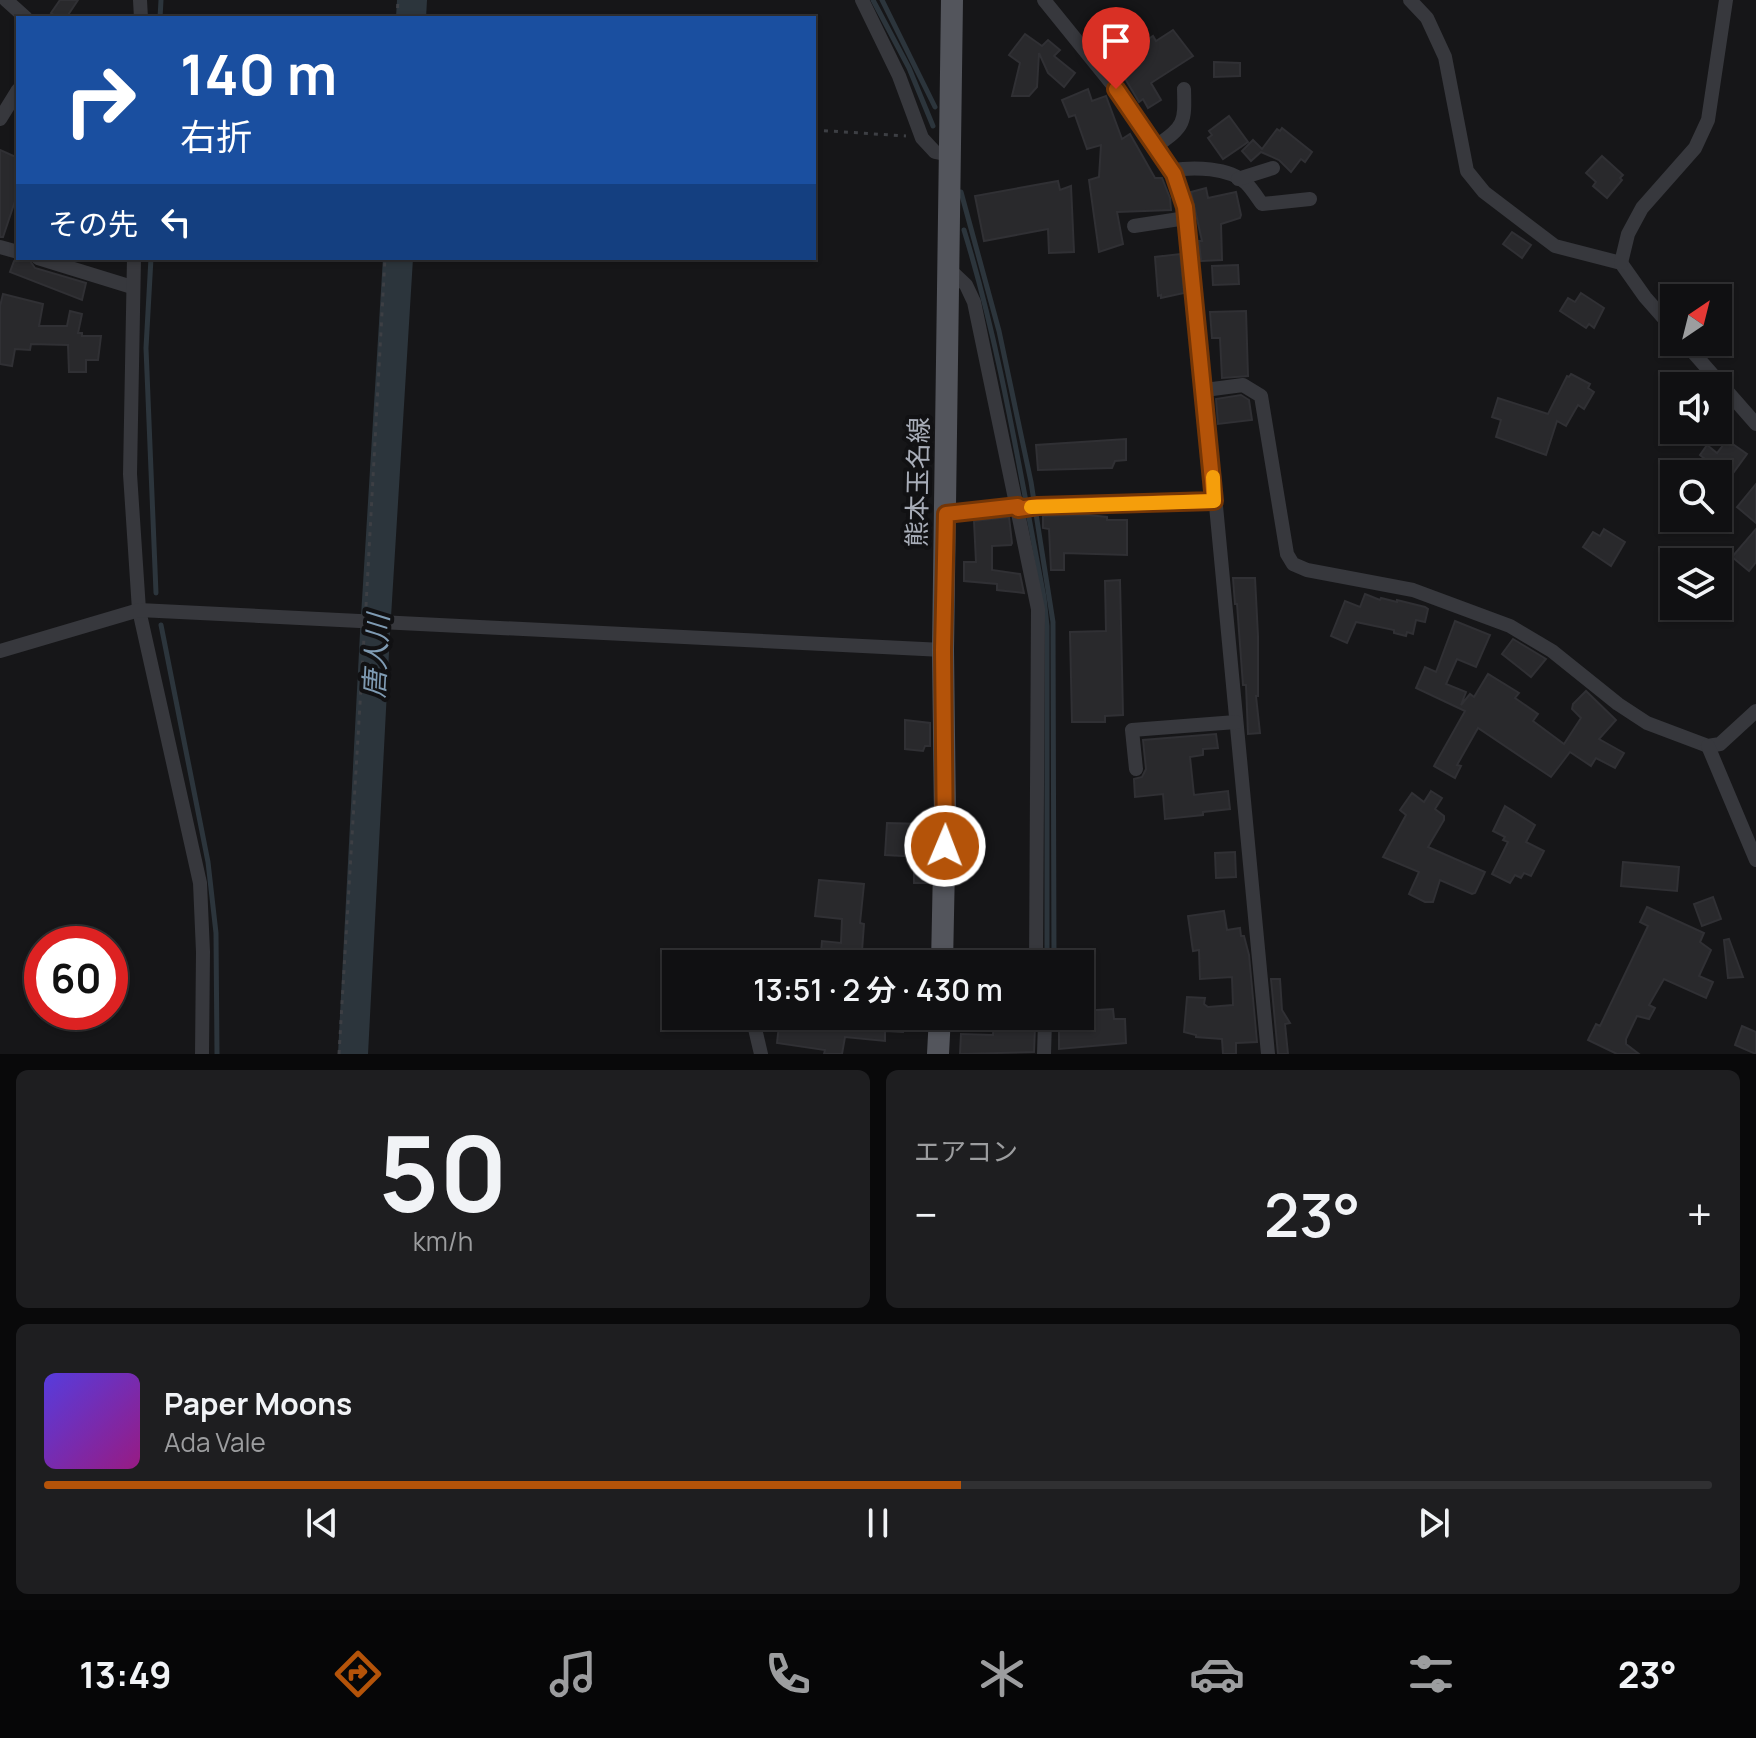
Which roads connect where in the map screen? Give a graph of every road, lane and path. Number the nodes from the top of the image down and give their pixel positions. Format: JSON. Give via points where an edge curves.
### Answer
{"nodes":[{"id":1,"x":6,"y":0,"type":"edge"},
{"id":2,"x":862,"y":0,"type":"edge"},
{"id":3,"x":952,"y":0,"type":"edge"},
{"id":4,"x":1044,"y":0,"type":"edge"},
{"id":5,"x":1410,"y":0,"type":"edge"},
{"id":6,"x":1726,"y":0,"type":"edge"},
{"id":7,"x":24,"y":16,"type":"edge"},
{"id":8,"x":1184,"y":89,"type":"dead end"},
{"id":9,"x":16,"y":93,"type":"edge"},
{"id":10,"x":0,"y":119,"type":"edge"},
{"id":11,"x":816,"y":130,"type":"edge"},
{"id":12,"x":922,"y":138,"type":"junction"},
{"id":13,"x":1156,"y":146,"type":"junction"},
{"id":14,"x":950,"y":155,"type":"junction"},
{"id":15,"x":1273,"y":168,"type":"dead end"},
{"id":16,"x":1172,"y":170,"type":"junction"},
{"id":17,"x":1238,"y":179,"type":"junction"},
{"id":18,"x":1310,"y":199,"type":"dead end"},
{"id":19,"x":1186,"y":218,"type":"junction"},
{"id":20,"x":1134,"y":226,"type":"dead end"},
{"id":21,"x":44,"y":260,"type":"edge"},
{"id":22,"x":134,"y":260,"type":"edge"},
{"id":23,"x":385,"y":260,"type":"edge"},
{"id":24,"x":1621,"y":263,"type":"junction"},
{"id":25,"x":948,"y":268,"type":"junction"},
{"id":26,"x":132,"y":287,"type":"junction"},
{"id":27,"x":1660,"y":314,"type":"edge"},
{"id":28,"x":1696,"y":356,"type":"edge"},
{"id":29,"x":1205,"y":390,"type":"junction"},
{"id":30,"x":1756,"y":424,"type":"edge"},
{"id":31,"x":1214,"y":501,"type":"junction"},
{"id":32,"x":1019,"y":508,"type":"junction"},
{"id":33,"x":946,"y":514,"type":"junction"},
{"id":34,"x":139,"y":610,"type":"junction"},
{"id":35,"x":365,"y":622,"type":"junction"},
{"id":36,"x":943,"y":650,"type":"junction"},
{"id":37,"x":0,"y":651,"type":"edge"},
{"id":38,"x":1756,"y":711,"type":"edge"},
{"id":39,"x":1236,"y":722,"type":"junction"},
{"id":40,"x":1708,"y":746,"type":"junction"},
{"id":41,"x":1136,"y":769,"type":"dead end"},
{"id":42,"x":1756,"y":860,"type":"edge"},
{"id":43,"x":942,"y":950,"type":"edge"},
{"id":44,"x":1036,"y":950,"type":"edge"},
{"id":45,"x":755,"y":1030,"type":"edge"},
{"id":46,"x":939,"y":1030,"type":"edge"},
{"id":47,"x":1045,"y":1030,"type":"edge"},
{"id":48,"x":202,"y":1054,"type":"edge"},
{"id":49,"x":339,"y":1054,"type":"edge"},
{"id":50,"x":761,"y":1054,"type":"edge"},
{"id":51,"x":938,"y":1054,"type":"edge"},
{"id":52,"x":1044,"y":1054,"type":"edge"},
{"id":53,"x":1268,"y":1054,"type":"edge"}],
"edges":[{"from":1,"to":7,"type":"street"},
{"from":2,"to":12,"type":"street"},
{"from":3,"to":14,"type":"main road","name":"熊本玉名線"},
{"from":4,"to":13,"type":"street"},
{"from":5,"to":24,"type":"street","via":[[1427,18],[1445,57],[1467,171],[1484,192],[1555,246]]},
{"from":6,"to":24,"type":"street","via":[[1708,120],[1695,148],[1642,208]]},
{"from":8,"to":13,"type":"street","via":[[1185,121]]},
{"from":9,"to":10,"type":"street"},
{"from":11,"to":12,"type":"path"},
{"from":12,"to":14,"type":"street","via":[[935,152]]},
{"from":13,"to":16,"type":"street"},
{"from":14,"to":25,"type":"main road","name":"熊本玉名線"},
{"from":15,"to":17,"type":"street"},
{"from":16,"to":17,"type":"street","via":[[1192,168]]},
{"from":16,"to":19,"type":"street"},
{"from":17,"to":18,"type":"street","via":[[1262,204]]},
{"from":19,"to":20,"type":"street"},
{"from":19,"to":29,"type":"street"},
{"from":21,"to":26,"type":"street"},
{"from":22,"to":26,"type":"street"},
{"from":23,"to":35,"type":"path"},
{"from":24,"to":27,"type":"street"},
{"from":25,"to":32,"type":"street","via":[[974,302]]},
{"from":25,"to":33,"type":"main road","name":"熊本玉名線"},
{"from":26,"to":34,"type":"street","via":[[130,474]]},
{"from":28,"to":30,"type":"street"},
{"from":29,"to":31,"type":"street"},
{"from":29,"to":40,"type":"street","via":[[1243,385],[1261,396],[1287,554],[1293,564],[1413,590],[1510,626],[1647,723]]},
{"from":31,"to":32,"type":"street"},
{"from":31,"to":39,"type":"street"},
{"from":32,"to":33,"type":"street"},
{"from":32,"to":44,"type":"street","via":[[1038,609]]},
{"from":33,"to":36,"type":"main road","name":"熊本玉名線"},
{"from":34,"to":35,"type":"street"},
{"from":34,"to":37,"type":"street"},
{"from":34,"to":48,"type":"street","via":[[200,883]]},
{"from":35,"to":36,"type":"street"},
{"from":35,"to":49,"type":"path"},
{"from":36,"to":43,"type":"main road","name":"熊本玉名線"},
{"from":38,"to":40,"type":"street","via":[[1720,744]]},
{"from":39,"to":41,"type":"street","via":[[1132,730]]},
{"from":39,"to":53,"type":"street"},
{"from":40,"to":42,"type":"street"},
{"from":45,"to":50,"type":"street"},
{"from":46,"to":51,"type":"main road"},
{"from":47,"to":52,"type":"street"}]}
